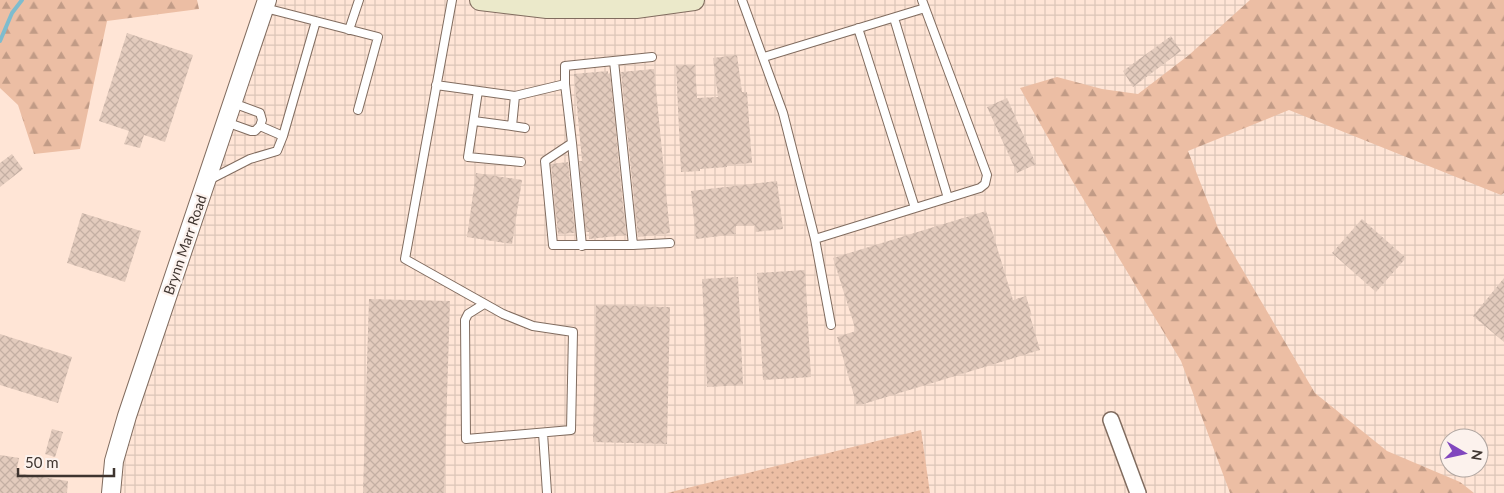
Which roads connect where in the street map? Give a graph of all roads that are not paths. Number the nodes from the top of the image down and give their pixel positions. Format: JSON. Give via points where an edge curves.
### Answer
{"nodes":[{"id":1,"x":359,"y":0,"type":"edge"},
{"id":2,"x":452,"y":0,"type":"edge"},
{"id":3,"x":483,"y":0,"type":"edge"},
{"id":4,"x":694,"y":0,"type":"edge"},
{"id":5,"x":742,"y":0,"type":"edge"},
{"id":6,"x":922,"y":0,"type":"edge"},
{"id":7,"x":266,"y":4,"type":"edge"},
{"id":8,"x":547,"y":4,"type":"edge"},
{"id":9,"x":635,"y":4,"type":"edge"},
{"id":10,"x":925,"y":8,"type":"junction"},
{"id":11,"x":894,"y":18,"type":"junction"},
{"id":12,"x":316,"y":21,"type":"junction"},
{"id":13,"x":858,"y":28,"type":"junction"},
{"id":14,"x":350,"y":30,"type":"junction"},
{"id":15,"x":652,"y":57,"type":"dead end"},
{"id":16,"x":764,"y":57,"type":"junction"},
{"id":17,"x":614,"y":61,"type":"junction"},
{"id":18,"x":565,"y":84,"type":"junction"},
{"id":19,"x":436,"y":85,"type":"junction"},
{"id":20,"x":478,"y":91,"type":"junction"},
{"id":21,"x":515,"y":96,"type":"junction"},
{"id":22,"x":233,"y":103,"type":"junction"},
{"id":23,"x":358,"y":110,"type":"dead end"},
{"id":24,"x":474,"y":121,"type":"junction"},
{"id":25,"x":226,"y":122,"type":"junction"},
{"id":26,"x":260,"y":126,"type":"junction"},
{"id":27,"x":512,"y":126,"type":"junction"},
{"id":28,"x":525,"y":128,"type":"dead end"},
{"id":29,"x":283,"y":136,"type":"junction"},
{"id":30,"x":572,"y":143,"type":"junction"},
{"id":31,"x":521,"y":162,"type":"dead end"},
{"id":32,"x":206,"y":181,"type":"junction"},
{"id":33,"x":948,"y":198,"type":"junction"},
{"id":34,"x":915,"y":208,"type":"junction"},
{"id":35,"x":815,"y":239,"type":"junction"},
{"id":36,"x":670,"y":243,"type":"dead end"},
{"id":37,"x":582,"y":246,"type":"junction"},
{"id":38,"x":633,"y":246,"type":"junction"},
{"id":39,"x":484,"y":304,"type":"junction"},
{"id":40,"x":831,"y":325,"type":"dead end"},
{"id":41,"x":1112,"y":420,"type":"dead end"},
{"id":42,"x":543,"y":434,"type":"junction"},
{"id":43,"x":111,"y":493,"type":"edge"},
{"id":44,"x":546,"y":493,"type":"edge"},
{"id":45,"x":1138,"y":493,"type":"edge"}],
"edges":[{"from":1,"to":14,"type":"lane"},
{"from":2,"to":19,"type":"lane"},
{"from":3,"to":8,"type":"main road"},
{"from":4,"to":9,"type":"main road"},
{"from":5,"to":16,"type":"lane"},
{"from":6,"to":10,"type":"lane"},
{"from":7,"to":12,"type":"lane"},
{"from":7,"to":22,"type":"street","name":"Brynn Marr Road"},
{"from":8,"to":9,"type":"main road"},
{"from":10,"to":11,"type":"lane"},
{"from":10,"to":33,"type":"lane","via":[[987,175],[985,184],[980,188]]},
{"from":11,"to":13,"type":"lane"},
{"from":11,"to":33,"type":"lane"},
{"from":12,"to":14,"type":"lane"},
{"from":12,"to":29,"type":"lane"},
{"from":13,"to":16,"type":"lane"},
{"from":13,"to":34,"type":"lane"},
{"from":14,"to":23,"type":"lane","via":[[378,37]]},
{"from":15,"to":17,"type":"lane"},
{"from":16,"to":35,"type":"lane","via":[[783,113]]},
{"from":17,"to":18,"type":"lane","via":[[565,66]]},
{"from":17,"to":38,"type":"lane"},
{"from":18,"to":21,"type":"lane"},
{"from":18,"to":30,"type":"lane"},
{"from":19,"to":20,"type":"lane"},
{"from":19,"to":39,"type":"lane","via":[[405,258]]},
{"from":20,"to":21,"type":"lane"},
{"from":20,"to":24,"type":"lane"},
{"from":21,"to":27,"type":"lane"},
{"from":22,"to":25,"type":"street","name":"Brynn Marr Road"},
{"from":22,"to":26,"type":"lane","via":[[260,113]]},
{"from":24,"to":27,"type":"lane"},
{"from":24,"to":31,"type":"lane","via":[[468,157]]},
{"from":25,"to":26,"type":"lane","via":[[251,131]]},
{"from":25,"to":32,"type":"street","name":"Brynn Marr Road"},
{"from":26,"to":29,"type":"lane"},
{"from":27,"to":28,"type":"lane"},
{"from":29,"to":32,"type":"lane","via":[[277,151],[250,159]]},
{"from":30,"to":37,"type":"lane"},
{"from":30,"to":37,"type":"lane","via":[[545,161],[552,235],[553,245]]},
{"from":32,"to":43,"type":"street","name":"Brynn Marr Road","via":[[127,416],[114,461]]},
{"from":33,"to":34,"type":"lane"},
{"from":34,"to":35,"type":"lane"},
{"from":35,"to":40,"type":"lane"},
{"from":36,"to":38,"type":"lane"},
{"from":37,"to":38,"type":"lane"},
{"from":39,"to":42,"type":"lane","via":[[533,326],[573,332],[570,430]]},
{"from":39,"to":42,"type":"lane","via":[[468,314],[465,320],[466,439]]},
{"from":41,"to":45,"type":"street"},
{"from":42,"to":44,"type":"lane"}]}
